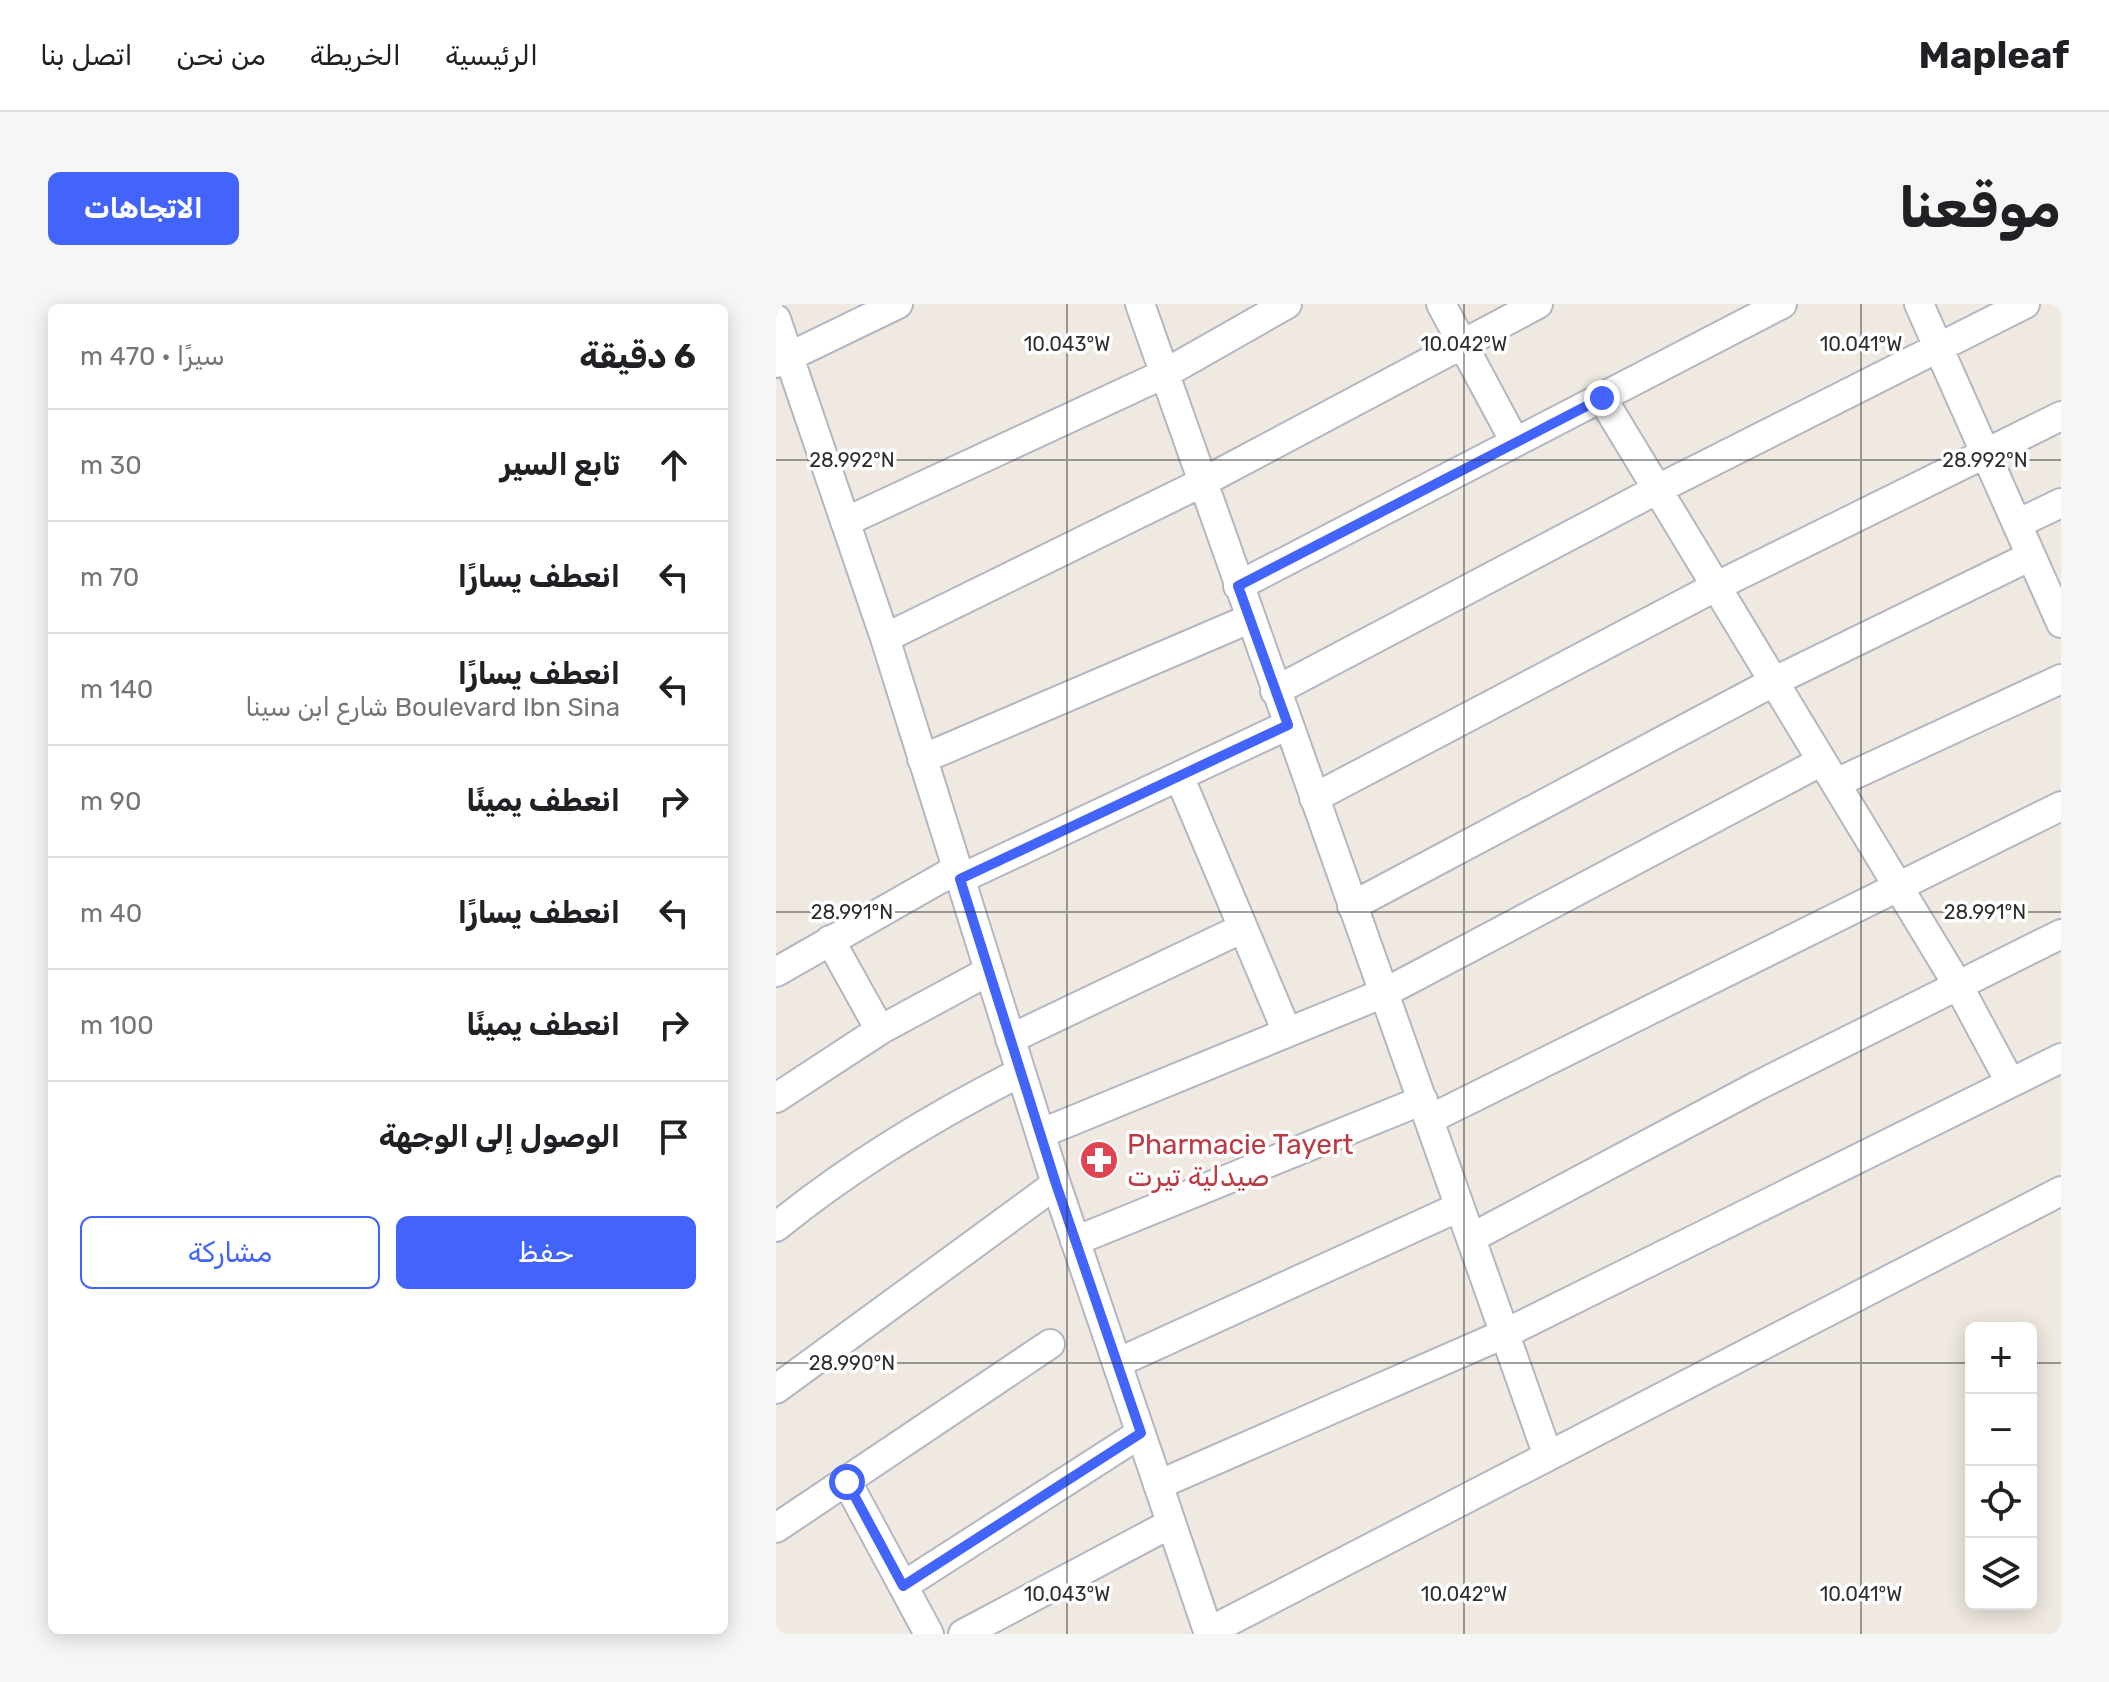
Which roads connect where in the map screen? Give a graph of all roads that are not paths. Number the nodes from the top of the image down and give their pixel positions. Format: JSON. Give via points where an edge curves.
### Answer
{"nodes":[{"id":1,"x":898,"y":304,"type":"edge"},
{"id":2,"x":1140,"y":304,"type":"edge"},
{"id":3,"x":1441,"y":304,"type":"edge"},
{"id":4,"x":1538,"y":304,"type":"edge"},
{"id":5,"x":1782,"y":304,"type":"edge"},
{"id":6,"x":1919,"y":304,"type":"edge"},
{"id":7,"x":2025,"y":304,"type":"edge"},
{"id":8,"x":1273,"y":307,"type":"edge"},
{"id":9,"x":776,"y":319,"type":"edge"},
{"id":10,"x":1462,"y":344,"type":"junction"},
{"id":11,"x":1938,"y":346,"type":"junction"},
{"id":12,"x":782,"y":360,"type":"edge"},
{"id":13,"x":1164,"y":374,"type":"junction"},
{"id":14,"x":1602,"y":398,"type":"junction"},
{"id":15,"x":2061,"y":416,"type":"edge"},
{"id":16,"x":1515,"y":442,"type":"junction"},
{"id":17,"x":1985,"y":452,"type":"junction"},
{"id":18,"x":1201,"y":483,"type":"junction"},
{"id":19,"x":1658,"y":489,"type":"junction"},
{"id":20,"x":2061,"y":503,"type":"edge"},
{"id":21,"x":845,"y":522,"type":"junction"},
{"id":22,"x":2017,"y":524,"type":"junction"},
{"id":23,"x":2031,"y":556,"type":"junction"},
{"id":24,"x":1238,"y":586,"type":"junction"},
{"id":25,"x":1717,"y":586,"type":"junction"},
{"id":26,"x":1249,"y":619,"type":"junction"},
{"id":27,"x":2061,"y":623,"type":"edge"},
{"id":28,"x":885,"y":638,"type":"junction"},
{"id":29,"x":2061,"y":679,"type":"edge"},
{"id":30,"x":1775,"y":681,"type":"junction"},
{"id":31,"x":1275,"y":691,"type":"junction"},
{"id":32,"x":1288,"y":725,"type":"junction"},
{"id":33,"x":922,"y":759,"type":"junction"},
{"id":34,"x":1829,"y":772,"type":"junction"},
{"id":35,"x":1179,"y":776,"type":"junction"},
{"id":36,"x":1314,"y":798,"type":"junction"},
{"id":37,"x":2061,"y":806,"type":"edge"},
{"id":38,"x":958,"y":874,"type":"junction"},
{"id":39,"x":1897,"y":887,"type":"junction"},
{"id":40,"x":1352,"y":906,"type":"junction"},
{"id":41,"x":1243,"y":928,"type":"junction"},
{"id":42,"x":2061,"y":934,"type":"edge"},
{"id":43,"x":830,"y":940,"type":"junction"},
{"id":44,"x":989,"y":971,"type":"junction"},
{"id":45,"x":776,"y":972,"type":"edge"},
{"id":46,"x":1959,"y":987,"type":"junction"},
{"id":47,"x":1384,"y":993,"type":"junction"},
{"id":48,"x":880,"y":1030,"type":"junction"},
{"id":49,"x":1287,"y":1032,"type":"junction"},
{"id":50,"x":1010,"y":1039,"type":"junction"},
{"id":51,"x":2061,"y":1058,"type":"edge"},
{"id":52,"x":1021,"y":1072,"type":"junction"},
{"id":53,"x":2010,"y":1082,"type":"junction"},
{"id":54,"x":776,"y":1098,"type":"edge"},
{"id":55,"x":1426,"y":1110,"type":"junction"},
{"id":56,"x":1042,"y":1133,"type":"junction"},
{"id":57,"x":1056,"y":1184,"type":"junction"},
{"id":58,"x":2061,"y":1191,"type":"edge"},
{"id":59,"x":1459,"y":1207,"type":"junction"},
{"id":60,"x":776,"y":1227,"type":"edge"},
{"id":61,"x":1471,"y":1238,"type":"junction"},
{"id":62,"x":1075,"y":1241,"type":"junction"},
{"id":63,"x":1504,"y":1334,"type":"junction"},
{"id":64,"x":1050,"y":1344,"type":"dead end"},
{"id":65,"x":1117,"y":1363,"type":"junction"},
{"id":66,"x":776,"y":1389,"type":"edge"},
{"id":67,"x":1141,"y":1433,"type":"junction"},
{"id":68,"x":1548,"y":1456,"type":"junction"},
{"id":69,"x":847,"y":1482,"type":"junction"},
{"id":70,"x":1158,"y":1485,"type":"junction"},
{"id":71,"x":1170,"y":1524,"type":"junction"},
{"id":72,"x":776,"y":1528,"type":"edge"},
{"id":73,"x":903,"y":1586,"type":"junction"},
{"id":74,"x":1208,"y":1633,"type":"edge"},
{"id":75,"x":929,"y":1634,"type":"edge"},
{"id":76,"x":963,"y":1634,"type":"edge"}],
"edges":[{"from":1,"to":12,"type":"street"},
{"from":2,"to":13,"type":"street"},
{"from":3,"to":10,"type":"street"},
{"from":4,"to":10,"type":"street"},
{"from":5,"to":14,"type":"street"},
{"from":6,"to":11,"type":"street"},
{"from":7,"to":11,"type":"street"},
{"from":8,"to":13,"type":"street"},
{"from":9,"to":12,"type":"street"},
{"from":10,"to":16,"type":"street"},
{"from":10,"to":18,"type":"street"},
{"from":11,"to":17,"type":"street"},
{"from":11,"to":19,"type":"street"},
{"from":12,"to":21,"type":"street"},
{"from":13,"to":18,"type":"street"},
{"from":13,"to":21,"type":"street"},
{"from":14,"to":16,"type":"street"},
{"from":14,"to":19,"type":"street"},
{"from":15,"to":17,"type":"street"},
{"from":16,"to":24,"type":"street"},
{"from":17,"to":22,"type":"street"},
{"from":17,"to":25,"type":"street"},
{"from":18,"to":24,"type":"street"},
{"from":18,"to":28,"type":"street"},
{"from":19,"to":25,"type":"street"},
{"from":19,"to":31,"type":"street"},
{"from":20,"to":22,"type":"street"},
{"from":21,"to":28,"type":"street"},
{"from":22,"to":23,"type":"street"},
{"from":23,"to":27,"type":"street"},
{"from":23,"to":30,"type":"street"},
{"from":24,"to":26,"type":"street"},
{"from":25,"to":30,"type":"street"},
{"from":25,"to":36,"type":"street"},
{"from":26,"to":31,"type":"street"},
{"from":26,"to":33,"type":"street"},
{"from":28,"to":33,"type":"street"},
{"from":29,"to":34,"type":"street"},
{"from":30,"to":34,"type":"street"},
{"from":30,"to":40,"type":"street"},
{"from":31,"to":32,"type":"street"},
{"from":32,"to":35,"type":"street"},
{"from":32,"to":36,"type":"street"},
{"from":33,"to":38,"type":"street"},
{"from":34,"to":39,"type":"street"},
{"from":34,"to":47,"type":"street"},
{"from":35,"to":38,"type":"street"},
{"from":35,"to":41,"type":"street"},
{"from":36,"to":40,"type":"street"},
{"from":37,"to":39,"type":"street"},
{"from":38,"to":43,"type":"street"},
{"from":38,"to":44,"type":"street"},
{"from":39,"to":46,"type":"street"},
{"from":39,"to":55,"type":"street"},
{"from":40,"to":47,"type":"street"},
{"from":41,"to":49,"type":"street"},
{"from":41,"to":50,"type":"street"},
{"from":42,"to":46,"type":"street"},
{"from":43,"to":45,"type":"street"},
{"from":43,"to":48,"type":"street"},
{"from":44,"to":48,"type":"street"},
{"from":44,"to":50,"type":"street"},
{"from":46,"to":53,"type":"street"},
{"from":46,"to":61,"type":"street","via":[[1759,1085]]},
{"from":47,"to":49,"type":"street"},
{"from":47,"to":55,"type":"street"},
{"from":48,"to":54,"type":"street"},
{"from":49,"to":56,"type":"street"},
{"from":50,"to":52,"type":"street"},
{"from":51,"to":53,"type":"street"},
{"from":52,"to":56,"type":"street"},
{"from":52,"to":60,"type":"street","via":[[934,1116]]},
{"from":53,"to":63,"type":"street"},
{"from":55,"to":59,"type":"street"},
{"from":55,"to":62,"type":"street"},
{"from":56,"to":57,"type":"street"},
{"from":57,"to":62,"type":"street"},
{"from":57,"to":66,"type":"street"},
{"from":58,"to":68,"type":"street"},
{"from":59,"to":61,"type":"street"},
{"from":59,"to":65,"type":"street"},
{"from":61,"to":63,"type":"street"},
{"from":62,"to":65,"type":"street"},
{"from":63,"to":68,"type":"street"},
{"from":63,"to":70,"type":"street"},
{"from":64,"to":69,"type":"street"},
{"from":65,"to":67,"type":"street"},
{"from":67,"to":70,"type":"street"},
{"from":67,"to":73,"type":"street"},
{"from":68,"to":74,"type":"street"},
{"from":69,"to":72,"type":"street"},
{"from":69,"to":73,"type":"street"},
{"from":70,"to":71,"type":"street"},
{"from":71,"to":74,"type":"street"},
{"from":71,"to":76,"type":"street"},
{"from":73,"to":75,"type":"street"}]}
